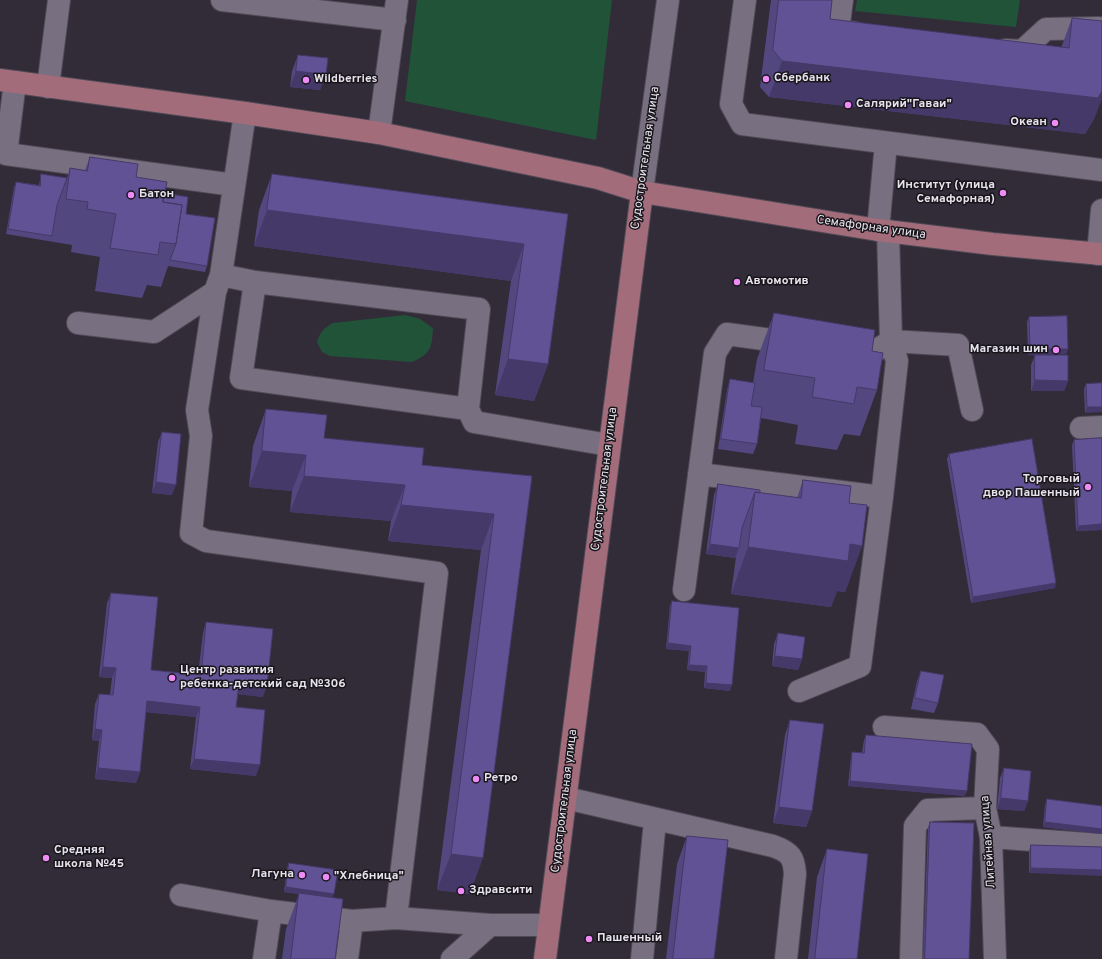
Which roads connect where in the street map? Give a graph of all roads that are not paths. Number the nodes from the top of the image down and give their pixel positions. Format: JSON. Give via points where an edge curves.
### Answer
{"nodes":[{"id":1,"x":59,"y":0,"type":"edge"},
{"id":2,"x":222,"y":0,"type":"edge"},
{"id":3,"x":668,"y":0,"type":"edge"},
{"id":4,"x":745,"y":0,"type":"edge"},
{"id":5,"x":842,"y":0,"type":"edge"},
{"id":6,"x":396,"y":10,"type":"edge"},
{"id":7,"x":1102,"y":27,"type":"edge"},
{"id":8,"x":876,"y":36,"type":"edge"},
{"id":9,"x":984,"y":47,"type":"edge"},
{"id":10,"x":8,"y":81,"type":"edge"},
{"id":11,"x":48,"y":87,"type":"junction"},
{"id":12,"x":245,"y":113,"type":"junction"},
{"id":13,"x":379,"y":133,"type":"junction"},
{"id":14,"x":886,"y":143,"type":"junction"},
{"id":15,"x":1102,"y":170,"type":"edge"},
{"id":16,"x":234,"y":185,"type":"junction"},
{"id":17,"x":642,"y":192,"type":"junction"},
{"id":18,"x":1102,"y":210,"type":"edge"},
{"id":19,"x":883,"y":231,"type":"junction"},
{"id":20,"x":1100,"y":254,"type":"edge"},
{"id":21,"x":255,"y":282,"type":"junction"},
{"id":22,"x":218,"y":284,"type":"junction"},
{"id":23,"x":78,"y":323,"type":"dead end"},
{"id":24,"x":891,"y":341,"type":"junction"},
{"id":25,"x":468,"y":408,"type":"junction"},
{"id":26,"x":972,"y":410,"type":"dead end"},
{"id":27,"x":609,"y":445,"type":"junction"},
{"id":28,"x":699,"y":474,"type":"junction"},
{"id":29,"x":882,"y":497,"type":"junction"},
{"id":30,"x":684,"y":590,"type":"dead end"},
{"id":31,"x":799,"y":691,"type":"dead end"},
{"id":32,"x":884,"y":727,"type":"dead end"},
{"id":33,"x":566,"y":798,"type":"junction"},
{"id":34,"x":985,"y":808,"type":"junction"},
{"id":35,"x":655,"y":820,"type":"junction"},
{"id":36,"x":991,"y":837,"type":"junction"},
{"id":37,"x":1102,"y":845,"type":"edge"},
{"id":38,"x":181,"y":895,"type":"dead end"},
{"id":39,"x":271,"y":911,"type":"junction"},
{"id":40,"x":396,"y":918,"type":"junction"},
{"id":41,"x":352,"y":921,"type":"junction"},
{"id":42,"x":490,"y":925,"type":"junction"},
{"id":43,"x":549,"y":925,"type":"junction"},
{"id":44,"x":264,"y":959,"type":"edge"},
{"id":45,"x":347,"y":959,"type":"edge"},
{"id":46,"x":452,"y":959,"type":"edge"},
{"id":47,"x":545,"y":959,"type":"edge"},
{"id":48,"x":642,"y":959,"type":"edge"},
{"id":49,"x":786,"y":959,"type":"edge"},
{"id":50,"x":911,"y":959,"type":"edge"},
{"id":51,"x":995,"y":959,"type":"edge"}],
"edges":[{"from":1,"to":11,"type":"street"},
{"from":2,"to":6,"type":"street"},
{"from":3,"to":17,"type":"street","name":"Судостроительная улица"},
{"from":4,"to":14,"type":"street","via":[[731,104],[742,124]]},
{"from":5,"to":8,"type":"street","via":[[838,31]]},
{"from":6,"to":13,"type":"street"},
{"from":7,"to":9,"type":"street","via":[[1046,29],[1022,51]]},
{"from":10,"to":11,"type":"main road","name":"Семафорная улица"},
{"from":10,"to":16,"type":"street","via":[[6,154]]},
{"from":11,"to":12,"type":"main road","name":"Семафорная улица"},
{"from":12,"to":13,"type":"main road","name":"Семафорная улица"},
{"from":12,"to":16,"type":"street"},
{"from":13,"to":17,"type":"main road","name":"Семафорная улица","via":[[598,178]]},
{"from":14,"to":15,"type":"street"},
{"from":14,"to":19,"type":"street"},
{"from":16,"to":22,"type":"street"},
{"from":17,"to":19,"type":"main road","name":"Семафорная улица"},
{"from":17,"to":27,"type":"main road","name":"Судостроительная улица"},
{"from":18,"to":20,"type":"street"},
{"from":19,"to":20,"type":"main road","name":"Семафорная улица"},
{"from":19,"to":24,"type":"street"},
{"from":21,"to":22,"type":"street"},
{"from":21,"to":25,"type":"street","via":[[479,309]]},
{"from":21,"to":25,"type":"street","via":[[241,378]]},
{"from":22,"to":23,"type":"street","via":[[154,332]]},
{"from":22,"to":40,"type":"street","via":[[197,410],[201,436],[190,533],[206,541],[437,573]]},
{"from":24,"to":26,"type":"street","via":[[958,345]]},
{"from":24,"to":28,"type":"street","via":[[870,354],[727,334],[715,353]]},
{"from":24,"to":29,"type":"street","via":[[897,361]]},
{"from":25,"to":27,"type":"street","via":[[474,422]]},
{"from":27,"to":33,"type":"main road","name":"Судостроительная улица"},
{"from":28,"to":29,"type":"street"},
{"from":28,"to":30,"type":"street"},
{"from":29,"to":31,"type":"street","via":[[860,666]]},
{"from":32,"to":34,"type":"street","name":"Литейная улица","via":[[977,734],[988,749]]},
{"from":33,"to":35,"type":"street"},
{"from":33,"to":43,"type":"main road","name":"Судостроительная улица"},
{"from":34,"to":36,"type":"street","name":"Литейная улица"},
{"from":34,"to":50,"type":"street","via":[[928,810],[915,826]]},
{"from":35,"to":48,"type":"street"},
{"from":35,"to":49,"type":"street","via":[[773,846],[790,854],[794,861],[795,874]]},
{"from":36,"to":37,"type":"street"},
{"from":36,"to":51,"type":"street","name":"Литейная улица"},
{"from":38,"to":39,"type":"street"},
{"from":39,"to":41,"type":"street"},
{"from":39,"to":44,"type":"street"},
{"from":40,"to":41,"type":"street"},
{"from":40,"to":42,"type":"street"},
{"from":41,"to":45,"type":"street"},
{"from":42,"to":43,"type":"street"},
{"from":42,"to":46,"type":"street"},
{"from":43,"to":47,"type":"main road","name":"Судостроительная улица"}]}
